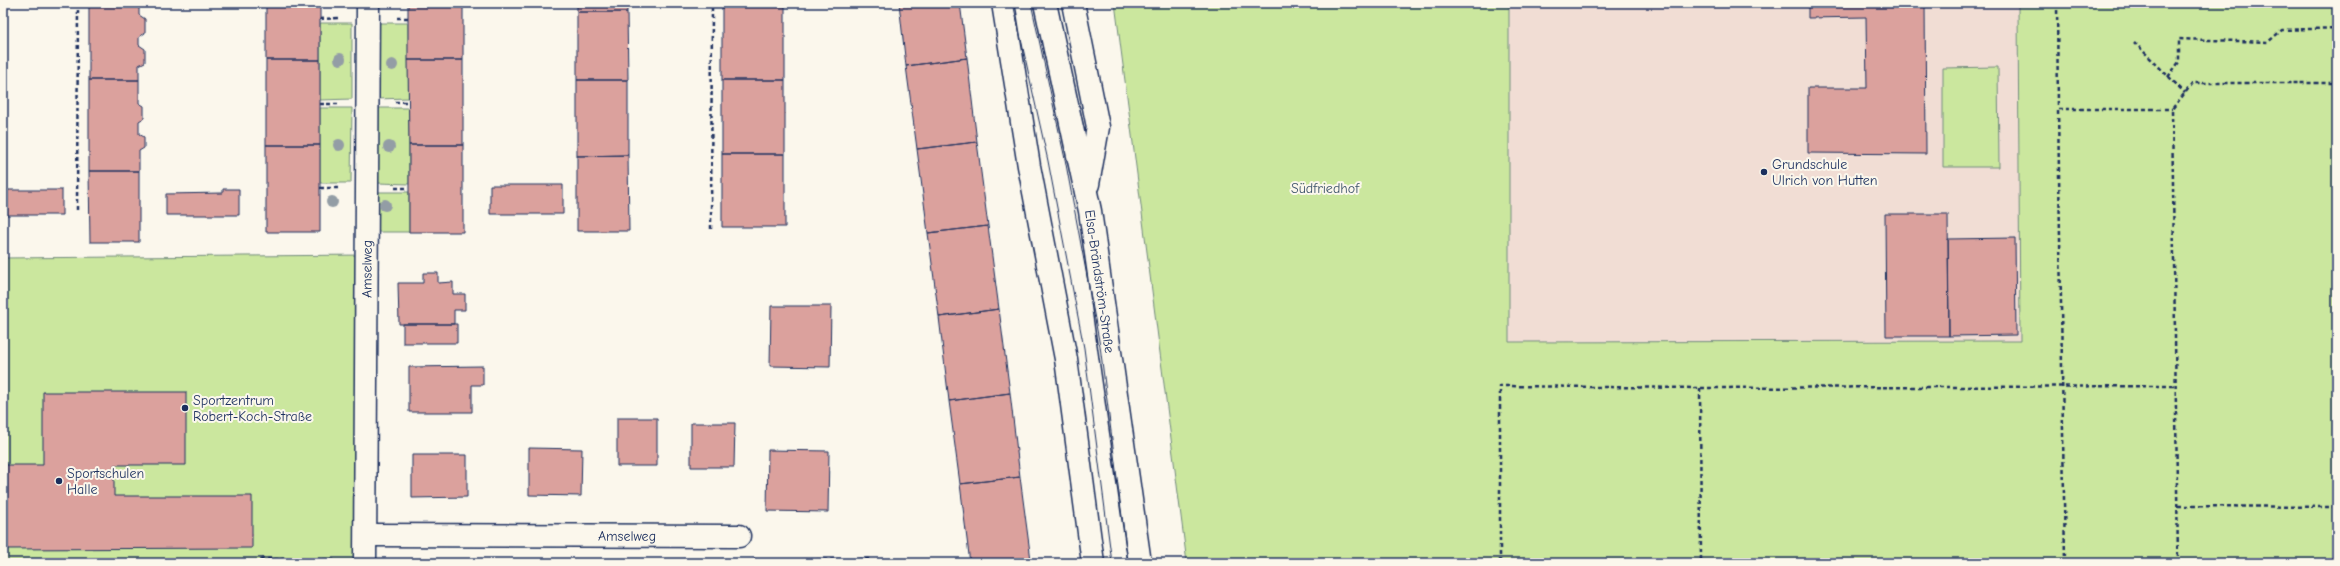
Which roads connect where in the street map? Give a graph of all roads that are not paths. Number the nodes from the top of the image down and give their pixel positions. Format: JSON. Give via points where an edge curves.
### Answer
{"nodes":[{"id":1,"x":368,"y":3,"type":"edge"},
{"id":2,"x":1003,"y":3,"type":"edge"},
{"id":3,"x":1045,"y":3,"type":"edge"},
{"id":4,"x":1073,"y":3,"type":"edge"},
{"id":5,"x":1086,"y":195,"type":"junction"},
{"id":6,"x":367,"y":535,"type":"junction"},
{"id":7,"x":739,"y":536,"type":"road end"},
{"id":8,"x":365,"y":561,"type":"edge"},
{"id":9,"x":1093,"y":563,"type":"edge"},
{"id":10,"x":1140,"y":563,"type":"edge"}],
"edges":[{"from":1,"to":6,"type":"street","name":"Amselweg"},
{"from":2,"to":9,"type":"street","via":[[1029,166],[1066,359]]},
{"from":3,"to":5,"type":"street","name":"Elsa-Brändström-Straße"},
{"from":4,"to":5,"type":"street","via":[[1098,127]]},
{"from":5,"to":10,"type":"street","name":"Elsa-Brändström-Straße"},
{"from":6,"to":7,"type":"street","name":"Amselweg"},
{"from":6,"to":8,"type":"street","name":"Amselweg"}]}
